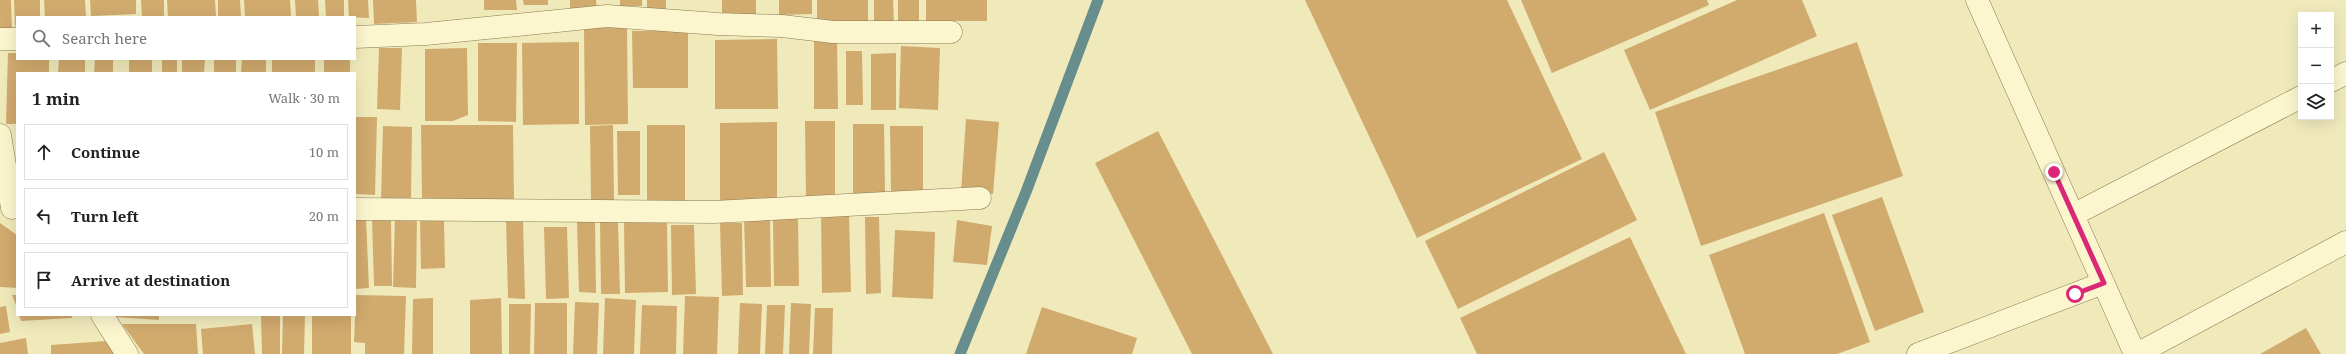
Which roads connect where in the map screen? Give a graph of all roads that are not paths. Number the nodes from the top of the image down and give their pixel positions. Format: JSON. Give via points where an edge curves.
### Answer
{"nodes":[{"id":1,"x":1977,"y":0,"type":"edge"},
{"id":2,"x":951,"y":32,"type":"dead end"},
{"id":3,"x":356,"y":37,"type":"edge"},
{"id":4,"x":0,"y":39,"type":"edge"},
{"id":5,"x":16,"y":39,"type":"edge"},
{"id":6,"x":2346,"y":73,"type":"edge"},
{"id":7,"x":2334,"y":79,"type":"edge"},
{"id":8,"x":2298,"y":99,"type":"edge"},
{"id":9,"x":0,"y":135,"type":"edge"},
{"id":10,"x":980,"y":198,"type":"dead end"},
{"id":11,"x":12,"y":208,"type":"edge"},
{"id":12,"x":356,"y":210,"type":"edge"},
{"id":13,"x":2073,"y":215,"type":"junction"},
{"id":14,"x":2346,"y":242,"type":"edge"},
{"id":15,"x":2104,"y":283,"type":"junction"},
{"id":16,"x":103,"y":316,"type":"edge"},
{"id":17,"x":127,"y":354,"type":"edge"},
{"id":18,"x":1918,"y":354,"type":"edge"},
{"id":19,"x":2136,"y":354,"type":"edge"}],
"edges":[{"from":1,"to":13,"type":"street"},
{"from":2,"to":3,"type":"street","via":[[833,32],[782,26],[607,16],[426,34]]},
{"from":4,"to":5,"type":"street"},
{"from":6,"to":7,"type":"street"},
{"from":8,"to":13,"type":"street"},
{"from":9,"to":11,"type":"street"},
{"from":10,"to":12,"type":"street","via":[[714,212]]},
{"from":13,"to":15,"type":"street"},
{"from":14,"to":19,"type":"street"},
{"from":15,"to":18,"type":"street"},
{"from":15,"to":19,"type":"street"},
{"from":16,"to":17,"type":"street"}]}
